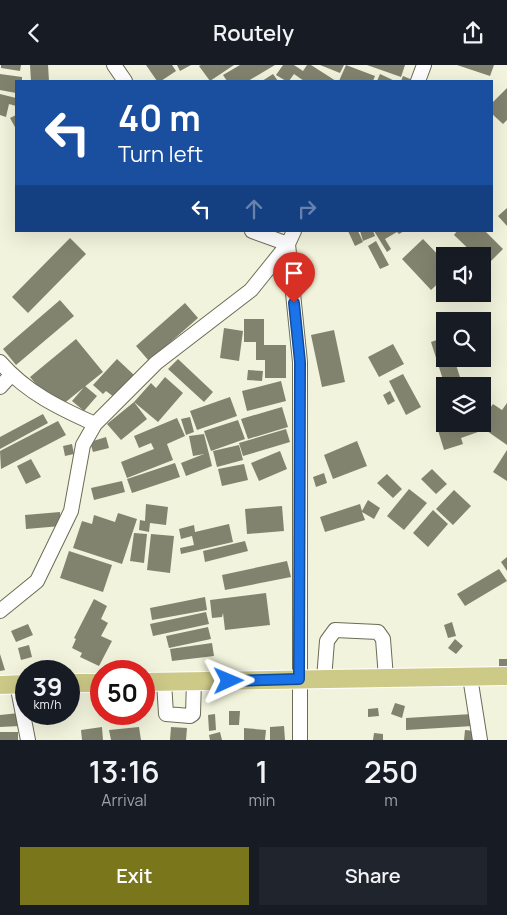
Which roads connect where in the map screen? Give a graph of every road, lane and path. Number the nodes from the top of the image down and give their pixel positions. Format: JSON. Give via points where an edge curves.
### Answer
{"nodes":[{"id":1,"x":114,"y":65,"type":"edge"},
{"id":2,"x":424,"y":65,"type":"edge"},
{"id":3,"x":124,"y":80,"type":"edge"},
{"id":4,"x":418,"y":80,"type":"edge"},
{"id":5,"x":258,"y":232,"type":"edge"},
{"id":6,"x":291,"y":238,"type":"edge"},
{"id":7,"x":0,"y":362,"type":"edge"},
{"id":8,"x":11,"y":375,"type":"junction"},
{"id":9,"x":0,"y":387,"type":"edge"},
{"id":10,"x":95,"y":424,"type":"junction"},
{"id":11,"x":0,"y":611,"type":"edge"},
{"id":12,"x":507,"y":676,"type":"edge"},
{"id":13,"x":470,"y":677,"type":"junction"},
{"id":14,"x":386,"y":678,"type":"junction"},
{"id":15,"x":299,"y":679,"type":"junction"},
{"id":16,"x":324,"y":679,"type":"junction"},
{"id":17,"x":194,"y":681,"type":"junction"},
{"id":18,"x":155,"y":682,"type":"edge"},
{"id":19,"x":164,"y":682,"type":"junction"},
{"id":20,"x":25,"y":725,"type":"edge"},
{"id":21,"x":28,"y":740,"type":"edge"},
{"id":22,"x":300,"y":740,"type":"edge"},
{"id":23,"x":480,"y":740,"type":"edge"}],
"edges":[{"from":1,"to":3,"type":"street"},
{"from":2,"to":4,"type":"street"},
{"from":5,"to":6,"type":"street"},
{"from":6,"to":10,"type":"street","via":[[251,290],[156,363]]},
{"from":6,"to":15,"type":"street","via":[[300,362]]},
{"from":7,"to":8,"type":"street"},
{"from":8,"to":9,"type":"street"},
{"from":8,"to":10,"type":"street","via":[[53,405]]},
{"from":10,"to":11,"type":"street","via":[[83,445],[71,511],[37,581]]},
{"from":12,"to":13,"type":"main road"},
{"from":13,"to":14,"type":"main road"},
{"from":13,"to":23,"type":"street"},
{"from":14,"to":16,"type":"main road"},
{"from":14,"to":16,"type":"street","via":[[382,639],[378,632],[335,630],[327,641]]},
{"from":15,"to":16,"type":"main road"},
{"from":15,"to":17,"type":"main road"},
{"from":15,"to":22,"type":"street"},
{"from":17,"to":19,"type":"main road"},
{"from":17,"to":19,"type":"street","via":[[193,714],[190,716],[166,714]]},
{"from":18,"to":19,"type":"main road"},
{"from":20,"to":21,"type":"street"}]}
